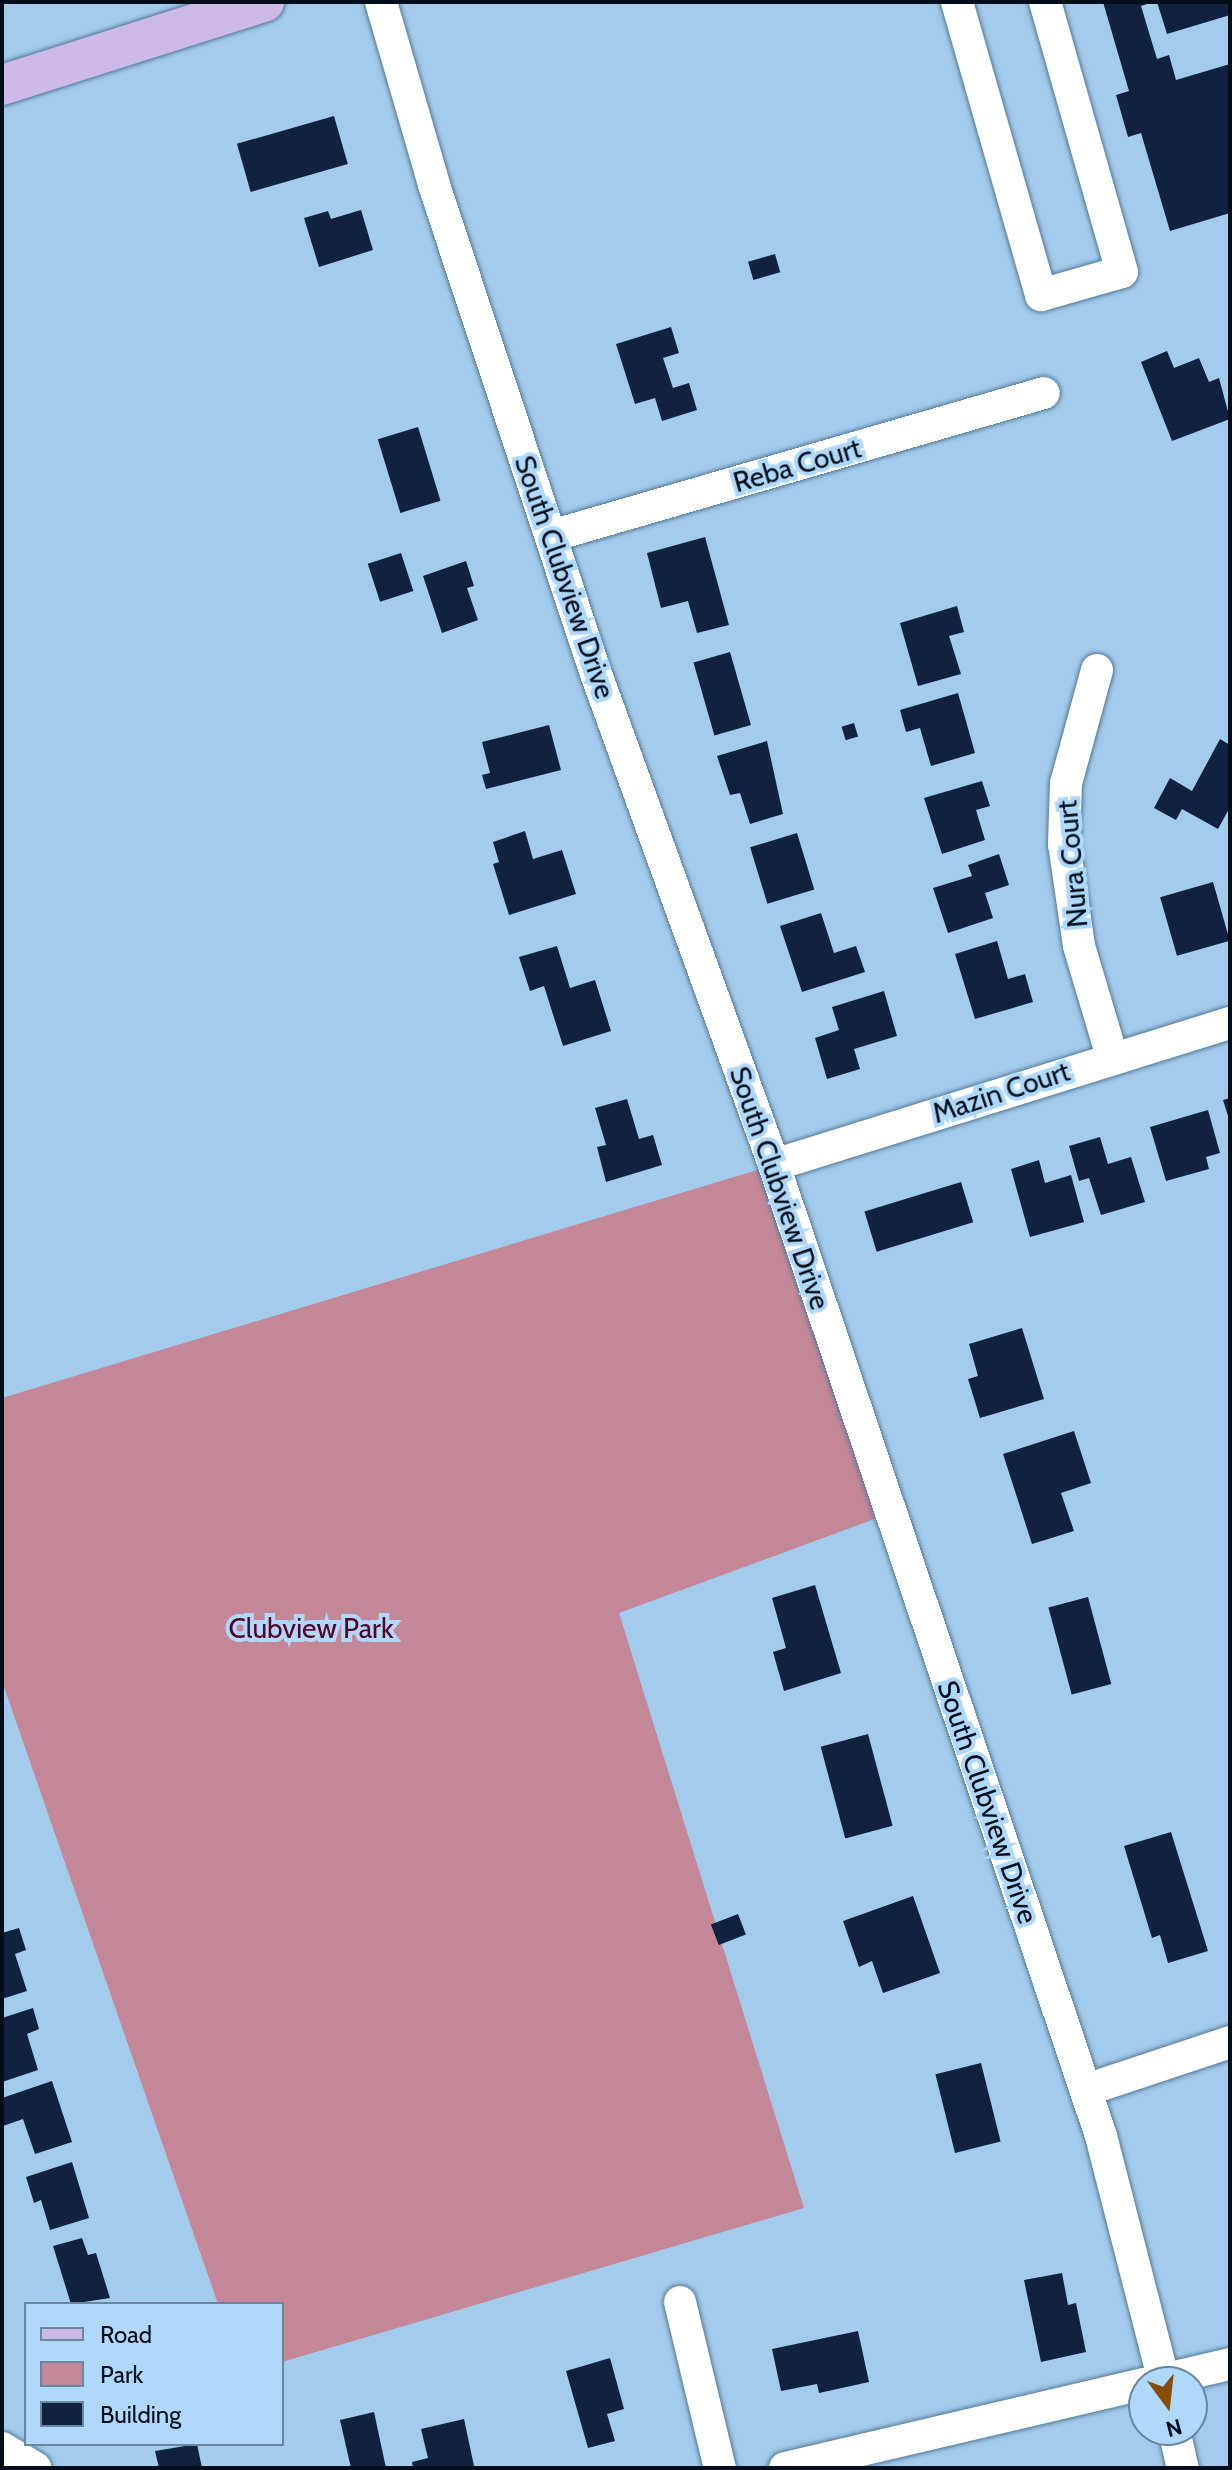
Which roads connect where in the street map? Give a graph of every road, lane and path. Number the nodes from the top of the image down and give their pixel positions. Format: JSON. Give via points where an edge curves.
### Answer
{"nodes":[{"id":1,"x":264,"y":2,"type":"edge"},
{"id":2,"x":381,"y":2,"type":"edge"},
{"id":3,"x":957,"y":2,"type":"edge"},
{"id":4,"x":1045,"y":2,"type":"edge"},
{"id":5,"x":2,"y":85,"type":"edge"},
{"id":6,"x":1044,"y":393,"type":"dead end"},
{"id":7,"x":551,"y":536,"type":"junction"},
{"id":8,"x":1097,"y":670,"type":"dead end"},
{"id":9,"x":1230,"y":1023,"type":"edge"},
{"id":10,"x":1112,"y":1057,"type":"junction"},
{"id":11,"x":774,"y":1165,"type":"junction"},
{"id":12,"x":1230,"y":2042,"type":"edge"},
{"id":13,"x":1086,"y":2090,"type":"junction"},
{"id":14,"x":680,"y":2302,"type":"dead end"},
{"id":15,"x":1230,"y":2364,"type":"edge"},
{"id":16,"x":1152,"y":2366,"type":"edge"},
{"id":17,"x":1208,"y":2369,"type":"edge"},
{"id":18,"x":1128,"y":2388,"type":"edge"},
{"id":19,"x":1178,"y":2446,"type":"edge"},
{"id":20,"x":2,"y":2448,"type":"edge"},
{"id":21,"x":35,"y":2468,"type":"edge"},
{"id":22,"x":720,"y":2468,"type":"edge"},
{"id":23,"x":785,"y":2468,"type":"edge"},
{"id":24,"x":1183,"y":2468,"type":"edge"}],
"edges":[{"from":1,"to":5,"type":"main road"},
{"from":2,"to":7,"type":"street","name":"South Clubview Drive","via":[[434,185]]},
{"from":3,"to":4,"type":"street","via":[[1041,295],[1122,272]]},
{"from":6,"to":7,"type":"street","name":"Reba Court"},
{"from":7,"to":11,"type":"street","name":"South Clubview Drive"},
{"from":8,"to":10,"type":"street","name":"Nura Court","via":[[1066,783],[1064,844],[1079,946]]},
{"from":9,"to":10,"type":"street","name":"Mazin Court"},
{"from":10,"to":11,"type":"street","name":"Mazin Court"},
{"from":11,"to":13,"type":"street","name":"South Clubview Drive"},
{"from":12,"to":13,"type":"street"},
{"from":13,"to":16,"type":"street","name":"South Clubview Drive"},
{"from":14,"to":22,"type":"street"},
{"from":15,"to":17,"type":"street"},
{"from":18,"to":23,"type":"street"},
{"from":19,"to":24,"type":"street"},
{"from":20,"to":21,"type":"street"}]}
